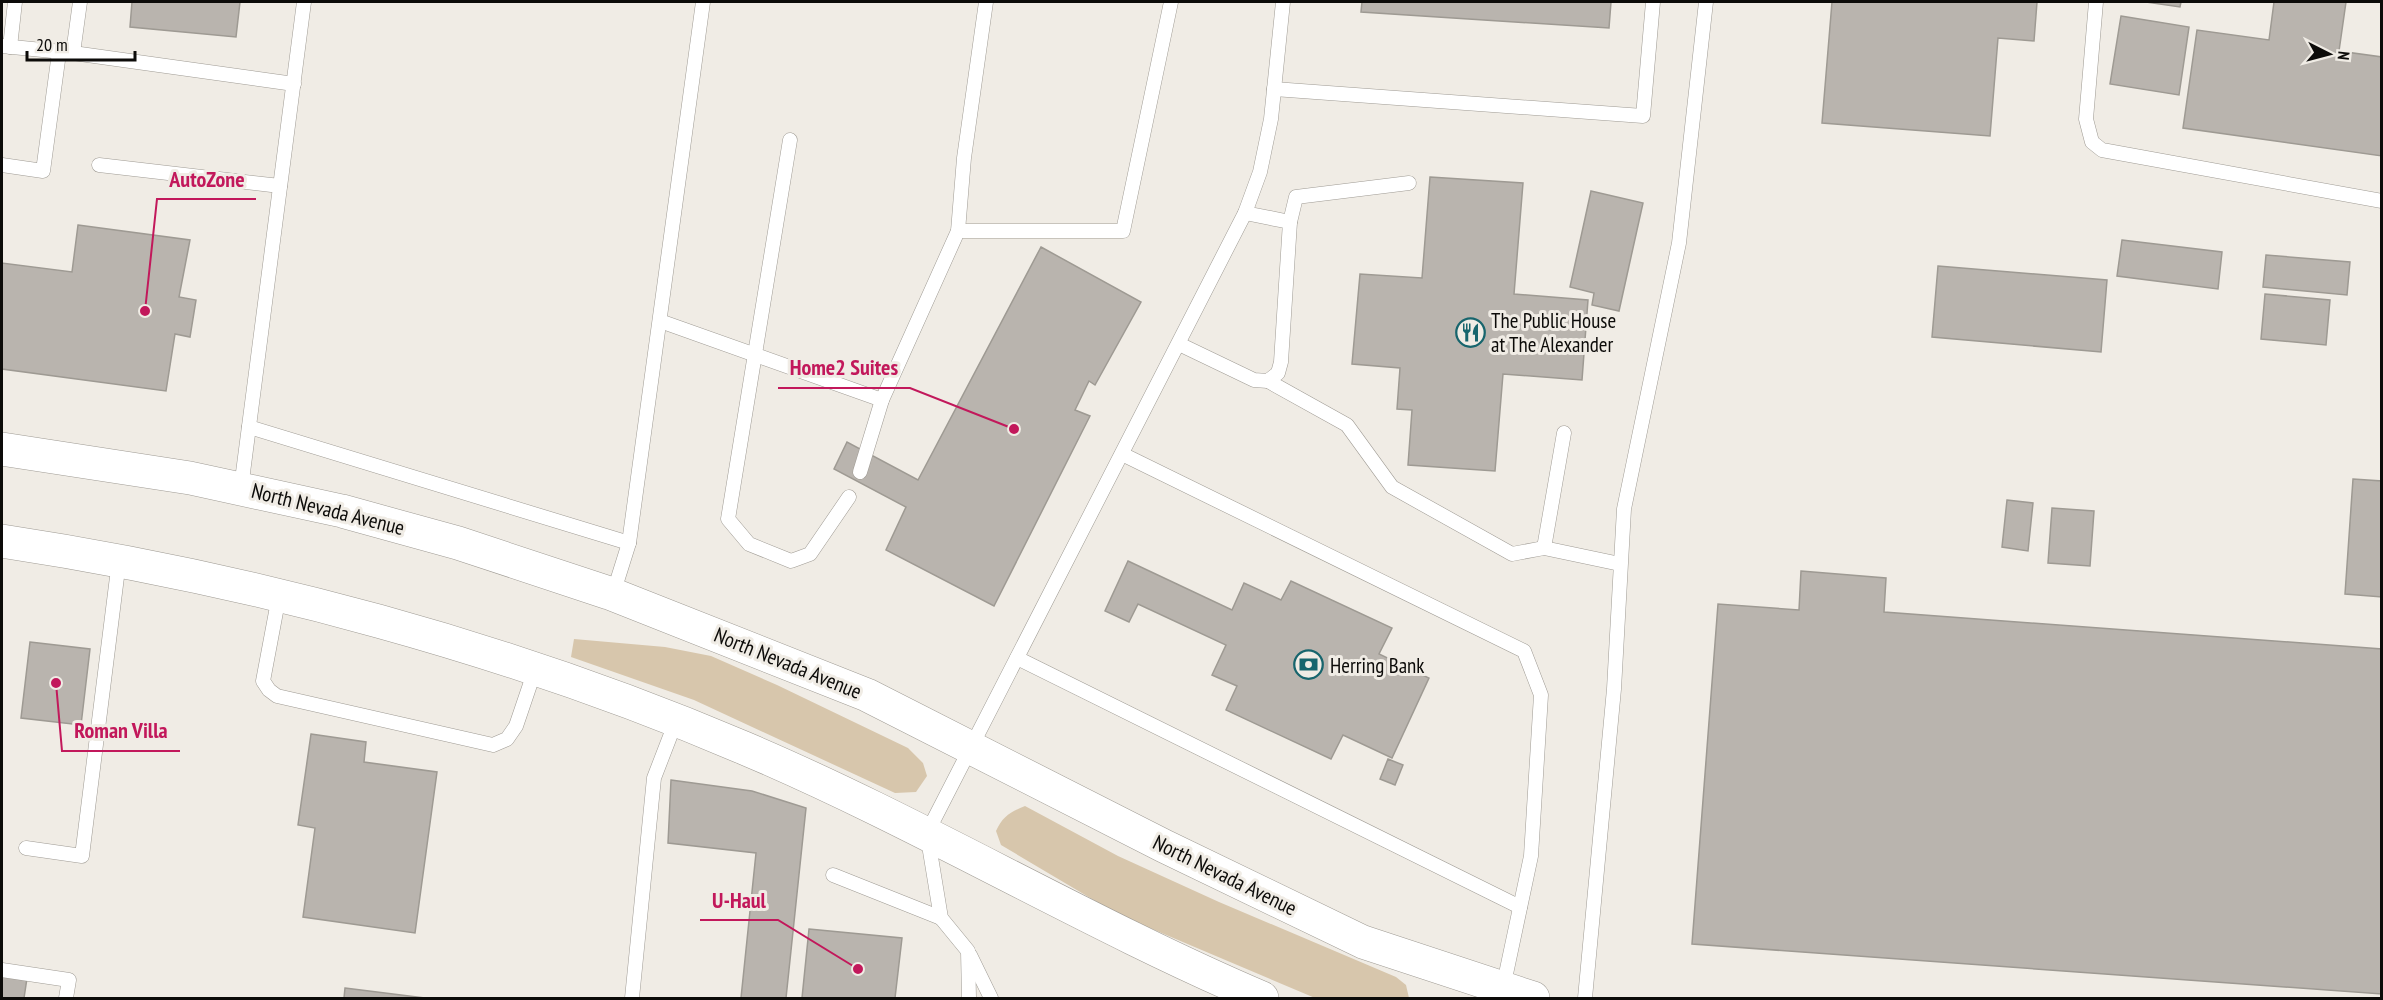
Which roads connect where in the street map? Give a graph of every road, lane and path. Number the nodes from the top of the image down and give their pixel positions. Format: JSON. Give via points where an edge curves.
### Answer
{"nodes":[{"id":1,"x":15,"y":2,"type":"edge"},
{"id":2,"x":80,"y":2,"type":"edge"},
{"id":3,"x":304,"y":2,"type":"edge"},
{"id":4,"x":703,"y":2,"type":"edge"},
{"id":5,"x":986,"y":2,"type":"edge"},
{"id":6,"x":1171,"y":2,"type":"edge"},
{"id":7,"x":1283,"y":2,"type":"edge"},
{"id":8,"x":1653,"y":2,"type":"edge"},
{"id":9,"x":1706,"y":2,"type":"edge"},
{"id":10,"x":2096,"y":2,"type":"edge"},
{"id":11,"x":5,"y":47,"type":"edge"},
{"id":12,"x":66,"y":53,"type":"junction"},
{"id":13,"x":294,"y":84,"type":"junction"},
{"id":14,"x":1274,"y":89,"type":"junction"},
{"id":15,"x":790,"y":140,"type":"dead end"},
{"id":16,"x":2,"y":165,"type":"edge"},
{"id":17,"x":99,"y":165,"type":"dead end"},
{"id":18,"x":1409,"y":183,"type":"dead end"},
{"id":19,"x":280,"y":186,"type":"junction"},
{"id":20,"x":2382,"y":201,"type":"edge"},
{"id":21,"x":1245,"y":213,"type":"junction"},
{"id":22,"x":1290,"y":222,"type":"junction"},
{"id":23,"x":958,"y":231,"type":"junction"},
{"id":24,"x":660,"y":321,"type":"junction"},
{"id":25,"x":1179,"y":344,"type":"junction"},
{"id":26,"x":754,"y":354,"type":"junction"},
{"id":27,"x":1268,"y":381,"type":"junction"},
{"id":28,"x":882,"y":400,"type":"junction"},
{"id":29,"x":249,"y":427,"type":"junction"},
{"id":30,"x":1564,"y":433,"type":"dead end"},
{"id":31,"x":2,"y":449,"type":"edge"},
{"id":32,"x":1122,"y":454,"type":"junction"},
{"id":33,"x":860,"y":472,"type":"dead end"},
{"id":34,"x":241,"y":488,"type":"junction"},
{"id":35,"x":849,"y":497,"type":"dead end"},
{"id":36,"x":2,"y":541,"type":"edge"},
{"id":37,"x":629,"y":543,"type":"junction"},
{"id":38,"x":1544,"y":548,"type":"junction"},
{"id":39,"x":119,"y":561,"type":"junction"},
{"id":40,"x":1620,"y":564,"type":"junction"},
{"id":41,"x":613,"y":594,"type":"junction"},
{"id":42,"x":279,"y":596,"type":"junction"},
{"id":43,"x":1017,"y":658,"type":"junction"},
{"id":44,"x":535,"y":670,"type":"junction"},
{"id":45,"x":676,"y":721,"type":"junction"},
{"id":46,"x":970,"y":748,"type":"junction"},
{"id":47,"x":927,"y":833,"type":"junction"},
{"id":48,"x":26,"y":848,"type":"dead end"},
{"id":49,"x":833,"y":875,"type":"dead end"},
{"id":50,"x":1520,"y":907,"type":"junction"},
{"id":51,"x":941,"y":918,"type":"junction"},
{"id":52,"x":968,"y":951,"type":"junction"},
{"id":53,"x":2,"y":970,"type":"edge"},
{"id":54,"x":1512,"y":995,"type":"edge"},
{"id":55,"x":66,"y":999,"type":"edge"},
{"id":56,"x":632,"y":999,"type":"edge"},
{"id":57,"x":969,"y":999,"type":"edge"},
{"id":58,"x":991,"y":999,"type":"edge"},
{"id":59,"x":1262,"y":999,"type":"edge"},
{"id":60,"x":1585,"y":999,"type":"edge"}],
"edges":[{"from":1,"to":11,"type":"lane"},
{"from":2,"to":12,"type":"lane"},
{"from":3,"to":13,"type":"lane"},
{"from":4,"to":24,"type":"lane"},
{"from":5,"to":23,"type":"lane"},
{"from":6,"to":23,"type":"lane","via":[[1123,231]]},
{"from":7,"to":14,"type":"lane"},
{"from":8,"to":14,"type":"lane","via":[[1643,116]]},
{"from":9,"to":40,"type":"lane","via":[[1679,243],[1624,509]]},
{"from":10,"to":20,"type":"lane","via":[[2086,119],[2092,142],[2102,150]]},
{"from":11,"to":12,"type":"lane"},
{"from":12,"to":13,"type":"lane"},
{"from":12,"to":16,"type":"lane","via":[[43,171]]},
{"from":13,"to":19,"type":"lane"},
{"from":14,"to":21,"type":"lane","via":[[1260,172]]},
{"from":15,"to":26,"type":"lane"},
{"from":17,"to":19,"type":"lane"},
{"from":18,"to":22,"type":"lane","via":[[1296,197]]},
{"from":19,"to":29,"type":"lane"},
{"from":21,"to":22,"type":"lane"},
{"from":21,"to":25,"type":"lane"},
{"from":22,"to":27,"type":"lane","via":[[1281,362],[1278,373]]},
{"from":23,"to":28,"type":"lane"},
{"from":24,"to":26,"type":"lane"},
{"from":24,"to":37,"type":"lane"},
{"from":25,"to":27,"type":"lane","via":[[1254,380]]},
{"from":25,"to":32,"type":"lane"},
{"from":26,"to":28,"type":"lane"},
{"from":26,"to":35,"type":"lane","via":[[728,519],[749,544],[791,561],[810,554]]},
{"from":27,"to":38,"type":"lane","via":[[1347,425],[1392,487],[1512,554]]},
{"from":28,"to":33,"type":"lane"},
{"from":29,"to":34,"type":"lane"},
{"from":29,"to":37,"type":"lane"},
{"from":30,"to":38,"type":"lane"},
{"from":31,"to":34,"type":"main road","name":"North Nevada Avenue"},
{"from":32,"to":43,"type":"lane"},
{"from":32,"to":50,"type":"lane","via":[[1524,651],[1541,695],[1531,856]]},
{"from":34,"to":41,"type":"main road","name":"North Nevada Avenue","via":[[422,532]]},
{"from":36,"to":39,"type":"main road"},
{"from":37,"to":41,"type":"lane"},
{"from":38,"to":40,"type":"lane"},
{"from":39,"to":42,"type":"main road"},
{"from":39,"to":48,"type":"lane","via":[[82,856]]},
{"from":40,"to":60,"type":"lane","via":[[1614,688]]},
{"from":41,"to":46,"type":"main road","name":"North Nevada Avenue","via":[[867,695]]},
{"from":42,"to":44,"type":"main road","via":[[404,629]]},
{"from":42,"to":44,"type":"lane","via":[[263,681],[277,696],[493,745],[507,739],[516,726]]},
{"from":43,"to":46,"type":"lane"},
{"from":43,"to":50,"type":"lane"},
{"from":44,"to":45,"type":"main road"},
{"from":45,"to":47,"type":"main road","via":[[745,748]]},
{"from":45,"to":56,"type":"lane","via":[[654,777]]},
{"from":46,"to":47,"type":"lane"},
{"from":46,"to":54,"type":"main road","name":"North Nevada Avenue","via":[[1363,942]]},
{"from":47,"to":51,"type":"lane"},
{"from":47,"to":59,"type":"main road","via":[[1191,968]]},
{"from":49,"to":51,"type":"lane"},
{"from":50,"to":54,"type":"lane"},
{"from":51,"to":52,"type":"lane"},
{"from":52,"to":57,"type":"lane"},
{"from":52,"to":58,"type":"lane"},
{"from":53,"to":55,"type":"lane","via":[[69,980]]}]}
